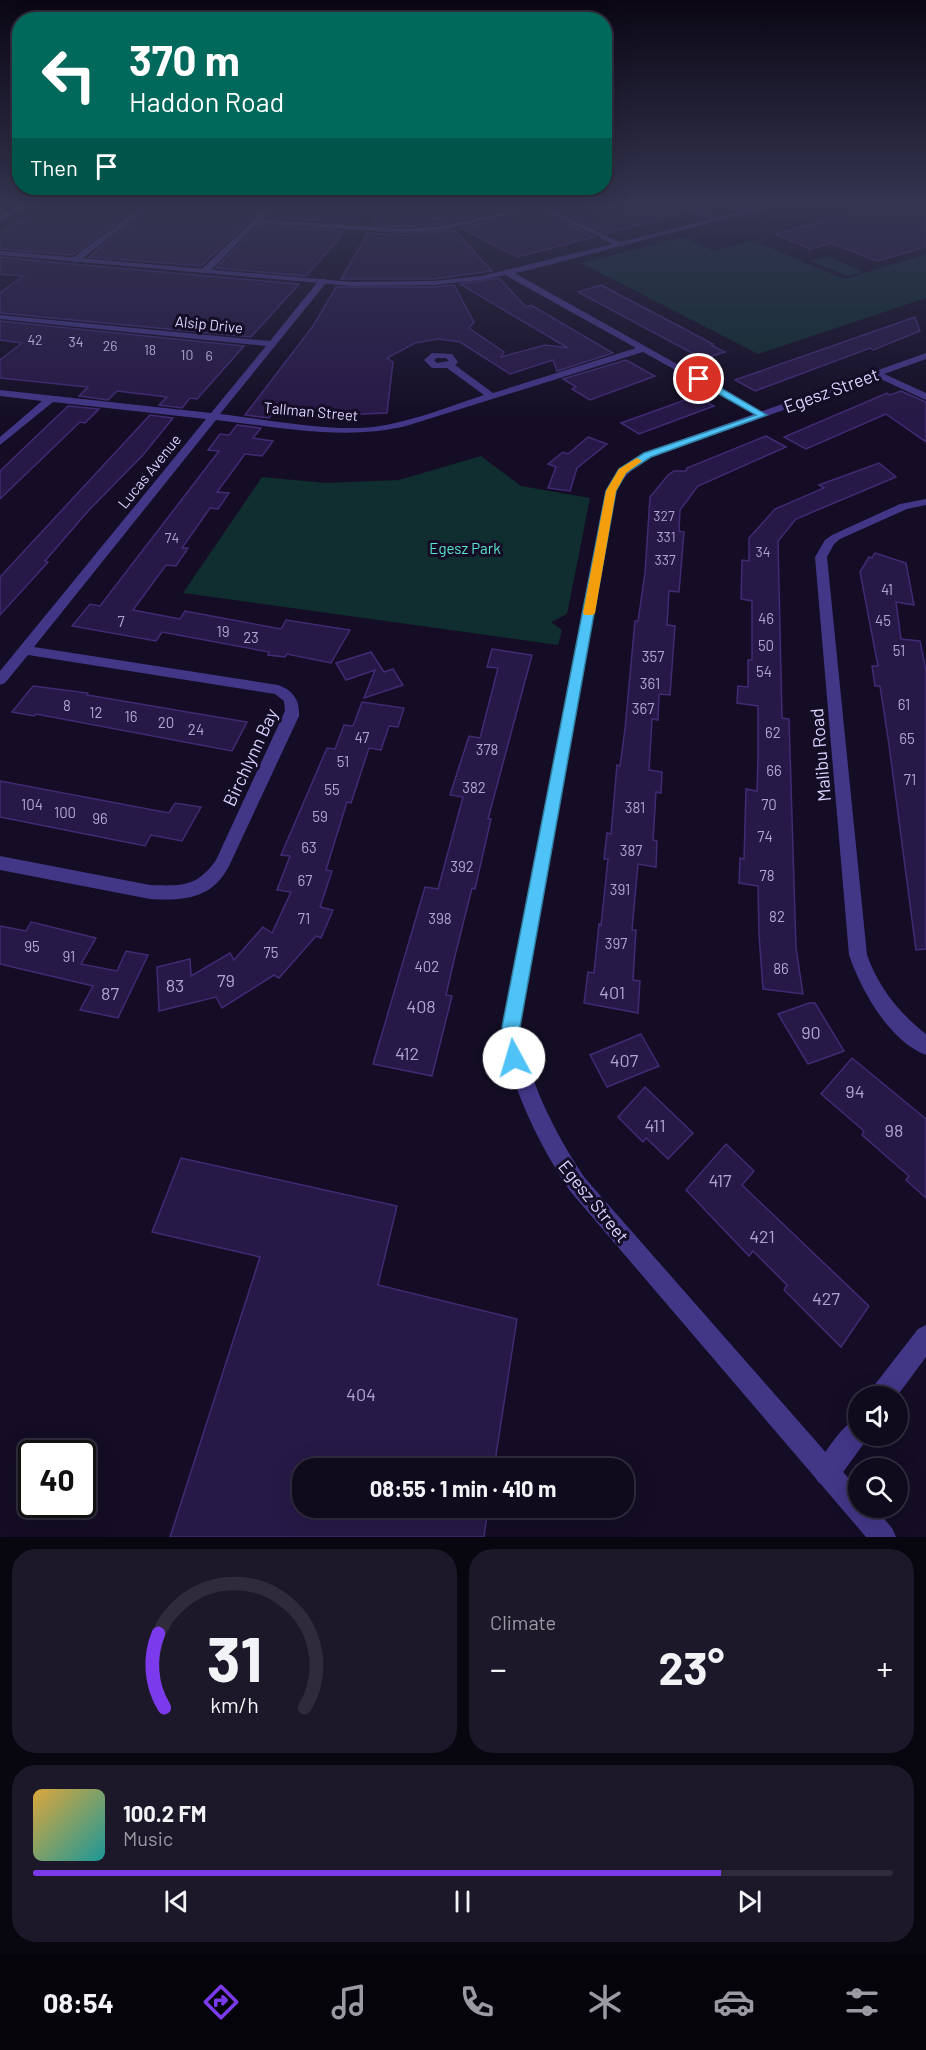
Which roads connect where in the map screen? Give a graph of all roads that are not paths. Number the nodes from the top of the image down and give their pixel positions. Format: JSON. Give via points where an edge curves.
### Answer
{"nodes":[{"id":1,"x":249,"y":275,"type":"edge"},
{"id":2,"x":495,"y":275,"type":"edge"},
{"id":3,"x":511,"y":275,"type":"edge"},
{"id":4,"x":323,"y":281,"type":"junction"},
{"id":5,"x":0,"y":317,"type":"edge"},
{"id":6,"x":272,"y":344,"type":"junction"},
{"id":7,"x":645,"y":348,"type":"junction"},
{"id":8,"x":926,"y":356,"type":"edge"},
{"id":9,"x":449,"y":365,"type":"dead end"},
{"id":10,"x":877,"y":374,"type":"junction"},
{"id":11,"x":0,"y":393,"type":"edge"},
{"id":12,"x":491,"y":396,"type":"junction"},
{"id":13,"x":926,"y":397,"type":"edge"},
{"id":14,"x":50,"y":399,"type":"junction"},
{"id":15,"x":763,"y":415,"type":"junction"},
{"id":16,"x":214,"y":416,"type":"junction"},
{"id":17,"x":0,"y":442,"type":"edge"},
{"id":18,"x":926,"y":502,"type":"edge"},
{"id":19,"x":25,"y":650,"type":"junction"},
{"id":20,"x":0,"y":680,"type":"edge"},
{"id":21,"x":0,"y":863,"type":"edge"},
{"id":22,"x":926,"y":1046,"type":"edge"},
{"id":23,"x":926,"y":1337,"type":"edge"},
{"id":24,"x":889,"y":1386,"type":"edge"},
{"id":25,"x":848,"y":1443,"type":"edge"},
{"id":26,"x":826,"y":1473,"type":"junction"},
{"id":27,"x":883,"y":1537,"type":"edge"}],
"edges":[{"from":1,"to":4,"type":"street"},
{"from":2,"to":4,"type":"street","via":[[412,284]]},
{"from":3,"to":7,"type":"street"},
{"from":4,"to":6,"type":"street","name":"Lucas Avenue"},
{"from":5,"to":6,"type":"street","name":"Alsip Drive"},
{"from":6,"to":16,"type":"street","name":"Lucas Avenue"},
{"from":7,"to":12,"type":"street","name":"Tallman Street"},
{"from":7,"to":15,"type":"street"},
{"from":8,"to":10,"type":"street","name":"Egesz Street"},
{"from":9,"to":12,"type":"street"},
{"from":10,"to":13,"type":"street"},
{"from":10,"to":15,"type":"street","name":"Egesz Street"},
{"from":11,"to":14,"type":"street","name":"Tallman Street"},
{"from":12,"to":16,"type":"street","name":"Tallman Street","via":[[371,430],[337,430]]},
{"from":14,"to":16,"type":"street","name":"Tallman Street"},
{"from":14,"to":17,"type":"street"},
{"from":15,"to":26,"type":"street","name":"Egesz Street","via":[[648,455],[622,471],[611,491],[511,1027],[514,1058],[552,1146],[577,1184]]},
{"from":16,"to":19,"type":"street","name":"Lucas Avenue"},
{"from":18,"to":22,"type":"street","name":"Malibu Road","via":[[904,506],[836,537],[821,557],[858,956],[878,1000],[901,1027]]},
{"from":19,"to":20,"type":"street","name":"Lucas Avenue"},
{"from":19,"to":21,"type":"street","name":"Birchlynn Bay","via":[[278,690],[287,694],[294,707],[222,864],[211,880],[199,887],[185,892],[150,892]]},
{"from":23,"to":24,"type":"street"},
{"from":25,"to":26,"type":"street"},
{"from":26,"to":27,"type":"street","name":"Egesz Street"}]}
